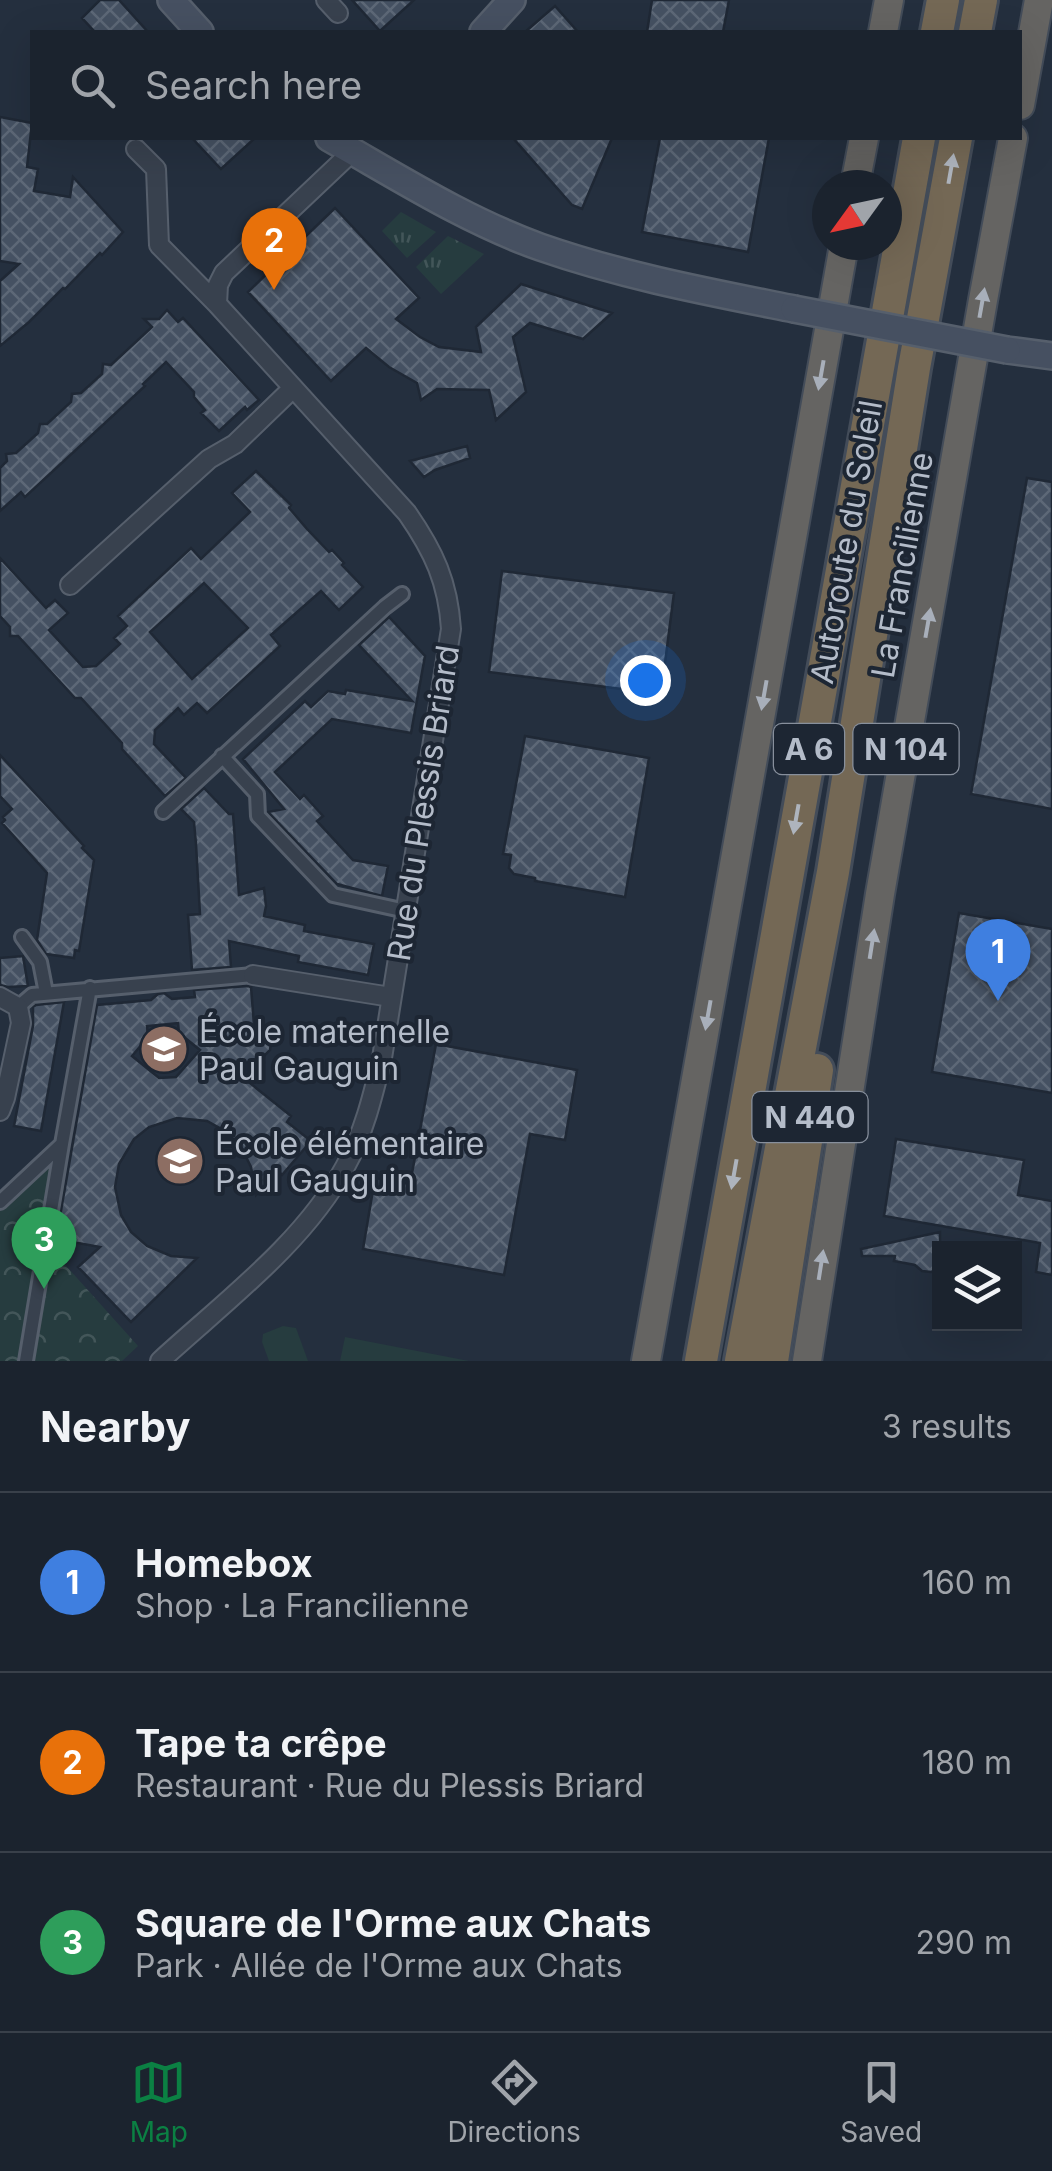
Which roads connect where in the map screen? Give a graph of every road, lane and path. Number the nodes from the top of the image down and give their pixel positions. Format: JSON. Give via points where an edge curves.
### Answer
{"nodes":[{"id":1,"x":171,"y":0,"type":"edge"},
{"id":2,"x":512,"y":0,"type":"edge"},
{"id":3,"x":889,"y":0,"type":"edge"},
{"id":4,"x":943,"y":0,"type":"edge"},
{"id":5,"x":981,"y":0,"type":"edge"},
{"id":6,"x":1039,"y":0,"type":"edge"},
{"id":7,"x":198,"y":30,"type":"edge"},
{"id":8,"x":486,"y":30,"type":"edge"},
{"id":9,"x":883,"y":30,"type":"edge"},
{"id":10,"x":938,"y":30,"type":"edge"},
{"id":11,"x":975,"y":30,"type":"edge"},
{"id":12,"x":1022,"y":94,"type":"edge"},
{"id":13,"x":864,"y":140,"type":"edge"},
{"id":14,"x":919,"y":140,"type":"edge"},
{"id":15,"x":956,"y":140,"type":"edge"},
{"id":16,"x":1014,"y":140,"type":"edge"},
{"id":17,"x":360,"y":144,"type":"edge"},
{"id":18,"x":136,"y":149,"type":"dead end"},
{"id":19,"x":858,"y":170,"type":"edge"},
{"id":20,"x":841,"y":260,"type":"edge"},
{"id":21,"x":217,"y":304,"type":"junction"},
{"id":22,"x":1052,"y":356,"type":"edge"},
{"id":23,"x":294,"y":388,"type":"junction"},
{"id":24,"x":70,"y":584,"type":"dead end"},
{"id":25,"x":402,"y":594,"type":"dead end"},
{"id":26,"x":222,"y":756,"type":"junction"},
{"id":27,"x":163,"y":812,"type":"dead end"},
{"id":28,"x":832,"y":872,"type":"junction"},
{"id":29,"x":406,"y":911,"type":"junction"},
{"id":30,"x":22,"y":937,"type":"dead end"},
{"id":31,"x":253,"y":975,"type":"joint"},
{"id":32,"x":90,"y":988,"type":"junction"},
{"id":33,"x":46,"y":993,"type":"junction"},
{"id":34,"x":391,"y":997,"type":"junction"},
{"id":35,"x":0,"y":998,"type":"edge"},
{"id":36,"x":18,"y":1007,"type":"junction"},
{"id":37,"x":0,"y":1111,"type":"edge"},
{"id":38,"x":62,"y":1144,"type":"junction"},
{"id":39,"x":0,"y":1202,"type":"edge"},
{"id":40,"x":26,"y":1361,"type":"edge"},
{"id":41,"x":160,"y":1361,"type":"edge"},
{"id":42,"x":646,"y":1361,"type":"edge"},
{"id":43,"x":701,"y":1361,"type":"edge"},
{"id":44,"x":741,"y":1361,"type":"edge"},
{"id":45,"x":772,"y":1361,"type":"edge"},
{"id":46,"x":807,"y":1361,"type":"edge"}],
"edges":[{"from":1,"to":7,"type":"main road"},
{"from":2,"to":8,"type":"main road"},
{"from":3,"to":9,"type":"highway"},
{"from":4,"to":10,"type":"highway"},
{"from":5,"to":11,"type":"highway"},
{"from":6,"to":12,"type":"highway"},
{"from":13,"to":19,"type":"highway"},
{"from":14,"to":43,"type":"highway","name":"Autoroute du Soleil","number":"A 6","one_way":true},
{"from":28,"to":15,"type":"highway","name":"Autoroute du Soleil","number":"A 6","one_way":true},
{"from":46,"to":16,"type":"highway","name":"La Francilienne","number":"N 104","one_way":true,"via":[[880,894]]},
{"from":17,"to":21,"type":"street","via":[[224,273]]},
{"from":17,"to":22,"type":"main road","bridge":true,"via":[[457,210],[540,247],[649,280]]},
{"from":18,"to":21,"type":"street","name":"Rue du Plessis Briard","via":[[156,169],[159,245]]},
{"from":20,"to":42,"type":"highway","one_way":true},
{"from":21,"to":23,"type":"street","name":"Rue du Plessis Briard"},
{"from":23,"to":24,"type":"street"},
{"from":23,"to":29,"type":"street","name":"Rue du Plessis Briard","via":[[407,514],[433,553],[449,599],[452,629]]},
{"from":25,"to":26,"type":"street"},
{"from":26,"to":27,"type":"street"},
{"from":26,"to":29,"type":"street","via":[[257,794],[258,816],[332,896]]},
{"from":28,"to":44,"type":"highway","name":"Autoroute du Soleil","number":"A 6"},
{"from":28,"to":45,"type":"highway","number":"N 440","via":[[836,948]]},
{"from":29,"to":34,"type":"street","name":"Rue du Plessis Briard"},
{"from":30,"to":33,"type":"street","via":[[40,962]]},
{"from":31,"to":32,"type":"street"},
{"from":31,"to":34,"type":"street"},
{"from":32,"to":33,"type":"street"},
{"from":32,"to":38,"type":"street"},
{"from":33,"to":36,"type":"street","via":[[32,994]]},
{"from":34,"to":41,"type":"street","name":"Rue du Plessis Briard","via":[[370,1107],[326,1199],[296,1236]]},
{"from":35,"to":36,"type":"street"},
{"from":36,"to":37,"type":"street","via":[[21,1023]]},
{"from":38,"to":39,"type":"street"},
{"from":38,"to":40,"type":"street"}]}
